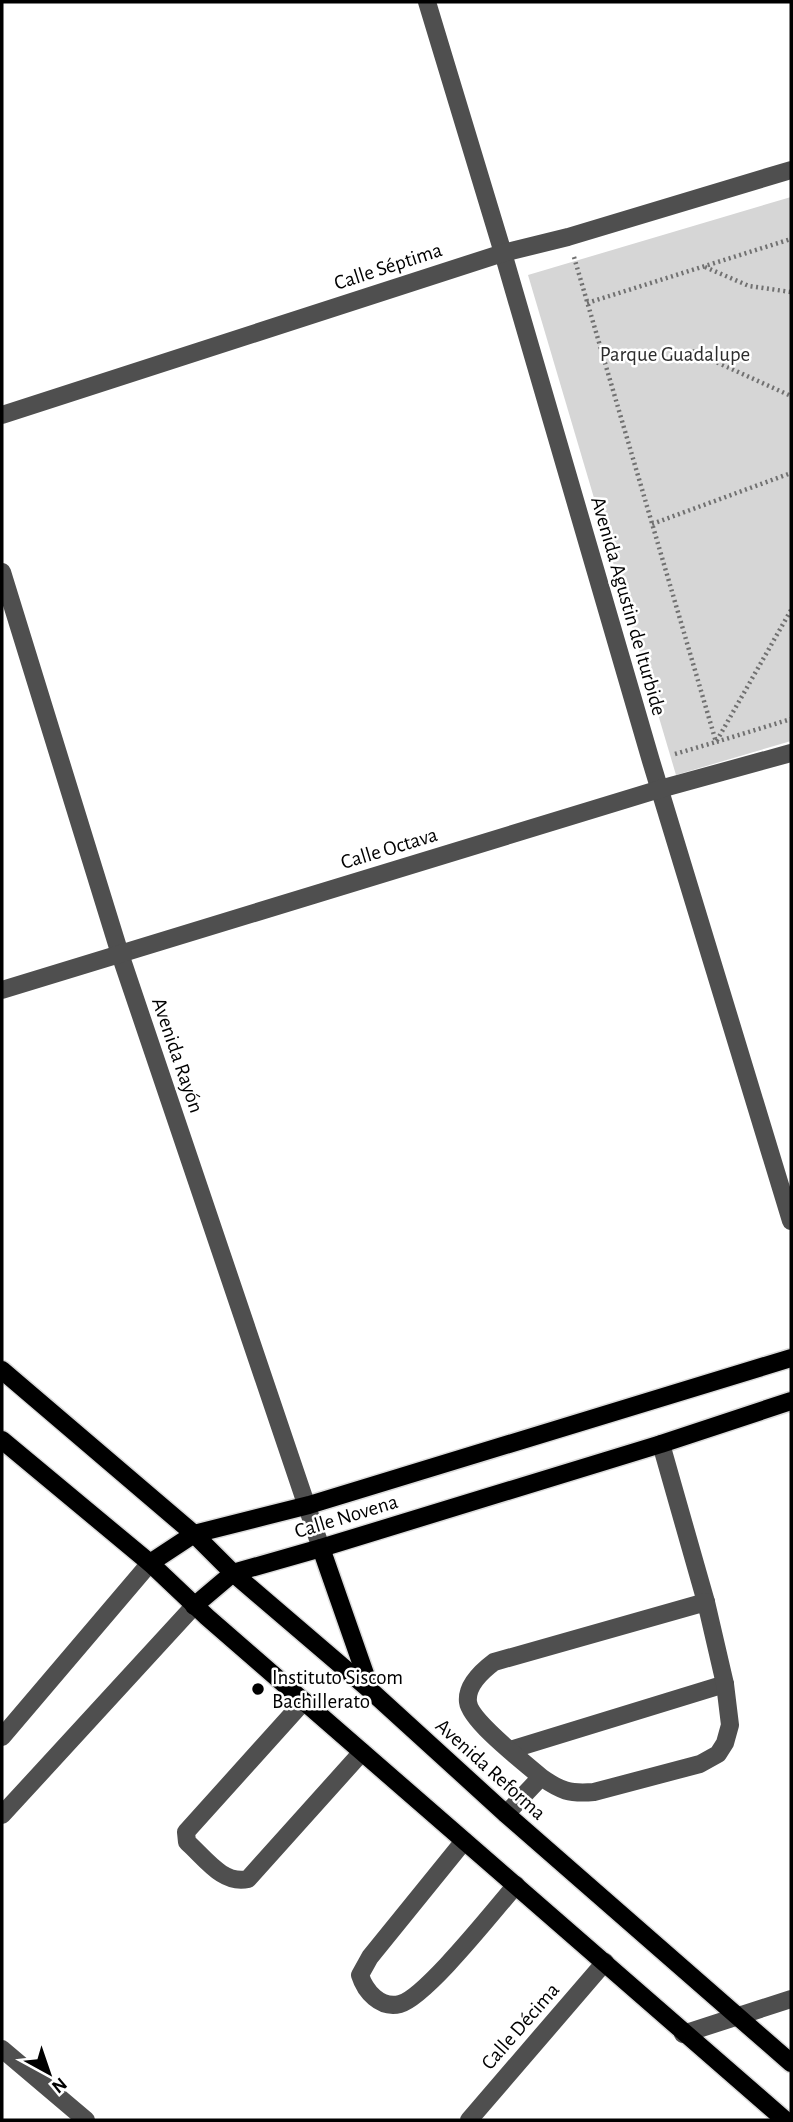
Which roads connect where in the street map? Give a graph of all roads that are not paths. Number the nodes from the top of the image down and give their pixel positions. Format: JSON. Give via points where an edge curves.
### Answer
{"nodes":[{"id":1,"x":427,"y":2,"type":"edge"},
{"id":2,"x":791,"y":170,"type":"edge"},
{"id":3,"x":503,"y":253,"type":"junction"},
{"id":4,"x":2,"y":415,"type":"edge"},
{"id":5,"x":2,"y":572,"type":"edge"},
{"id":6,"x":791,"y":752,"type":"edge"},
{"id":7,"x":660,"y":789,"type":"junction"},
{"id":8,"x":120,"y":954,"type":"junction"},
{"id":9,"x":2,"y":990,"type":"edge"},
{"id":10,"x":791,"y":1221,"type":"edge"},
{"id":11,"x":791,"y":1358,"type":"edge"},
{"id":12,"x":2,"y":1370,"type":"edge"},
{"id":13,"x":791,"y":1401,"type":"edge"},
{"id":14,"x":2,"y":1440,"type":"edge"},
{"id":15,"x":661,"y":1444,"type":"junction"},
{"id":16,"x":309,"y":1506,"type":"junction"},
{"id":17,"x":194,"y":1534,"type":"junction"},
{"id":18,"x":321,"y":1548,"type":"junction"},
{"id":19,"x":150,"y":1563,"type":"junction"},
{"id":20,"x":233,"y":1573,"type":"junction"},
{"id":21,"x":706,"y":1602,"type":"junction"},
{"id":22,"x":194,"y":1606,"type":"junction"},
{"id":23,"x":725,"y":1684,"type":"junction"},
{"id":24,"x":371,"y":1691,"type":"junction"},
{"id":25,"x":304,"y":1701,"type":"junction"},
{"id":26,"x":3,"y":1733,"type":"edge"},
{"id":27,"x":510,"y":1750,"type":"junction"},
{"id":28,"x":362,"y":1752,"type":"junction"},
{"id":29,"x":541,"y":1777,"type":"junction"},
{"id":30,"x":506,"y":1814,"type":"junction"},
{"id":31,"x":2,"y":1815,"type":"edge"},
{"id":32,"x":464,"y":1841,"type":"junction"},
{"id":33,"x":516,"y":1885,"type":"junction"},
{"id":34,"x":605,"y":1962,"type":"junction"},
{"id":35,"x":791,"y":1999,"type":"edge"},
{"id":36,"x":738,"y":2016,"type":"junction"},
{"id":37,"x":683,"y":2034,"type":"junction"},
{"id":38,"x":2,"y":2049,"type":"edge"},
{"id":39,"x":791,"y":2063,"type":"edge"},
{"id":40,"x":86,"y":2120,"type":"edge"},
{"id":41,"x":470,"y":2120,"type":"edge"},
{"id":42,"x":785,"y":2120,"type":"edge"}],
"edges":[{"from":1,"to":3,"type":"street","name":"Avenida Agustin de Iturbide"},
{"from":2,"to":3,"type":"street","name":"Calle Séptima"},
{"from":3,"to":4,"type":"street","name":"Calle Séptima"},
{"from":3,"to":7,"type":"street","name":"Avenida Agustin de Iturbide"},
{"from":5,"to":8,"type":"street","name":"Avenida Rayón"},
{"from":6,"to":7,"type":"street","name":"Calle Octava"},
{"from":7,"to":8,"type":"street","name":"Calle Octava"},
{"from":7,"to":10,"type":"street","name":"Avenida Agustin de Iturbide"},
{"from":8,"to":9,"type":"street","name":"Calle Octava"},
{"from":8,"to":16,"type":"street","name":"Avenida Rayón"},
{"from":11,"to":16,"type":"main road","name":"Calle Novena"},
{"from":12,"to":17,"type":"main road","name":"Avenida Reforma"},
{"from":13,"to":15,"type":"main road","name":"Calle Novena"},
{"from":14,"to":19,"type":"main road"},
{"from":15,"to":18,"type":"main road","name":"Calle Novena"},
{"from":15,"to":21,"type":"street"},
{"from":16,"to":17,"type":"main road","name":"Calle Novena"},
{"from":16,"to":18,"type":"street","name":"Avenida Rayón"},
{"from":17,"to":19,"type":"main road","name":"Calle Novena"},
{"from":17,"to":20,"type":"main road","name":"Avenida Reforma"},
{"from":18,"to":20,"type":"main road","name":"Calle Novena"},
{"from":18,"to":24,"type":"main road"},
{"from":19,"to":22,"type":"main road"},
{"from":19,"to":26,"type":"street","name":"Calle Novena"},
{"from":20,"to":22,"type":"main road","name":"Calle Novena"},
{"from":20,"to":24,"type":"main road","name":"Avenida Reforma"},
{"from":21,"to":23,"type":"street"},
{"from":21,"to":27,"type":"street","via":[[494,1662],[469,1690],[468,1703],[474,1718]]},
{"from":22,"to":25,"type":"main road"},
{"from":22,"to":31,"type":"street","name":"Calle Novena"},
{"from":23,"to":27,"type":"street"},
{"from":23,"to":29,"type":"street","via":[[730,1725],[725,1743],[718,1754],[700,1764],[594,1792],[560,1791]]},
{"from":24,"to":30,"type":"main road","name":"Avenida Reforma"},
{"from":25,"to":28,"type":"main road"},
{"from":25,"to":28,"type":"street","via":[[186,1832],[187,1842],[227,1879],[248,1879]]},
{"from":27,"to":29,"type":"street"},
{"from":28,"to":32,"type":"main road"},
{"from":29,"to":30,"type":"street"},
{"from":30,"to":36,"type":"main road","name":"Avenida Reforma"},
{"from":32,"to":33,"type":"main road"},
{"from":32,"to":33,"type":"street","via":[[370,1957],[360,1975],[375,1998],[397,2005],[411,1999]]},
{"from":33,"to":34,"type":"main road"},
{"from":34,"to":37,"type":"main road"},
{"from":34,"to":41,"type":"street","name":"Calle Décima"},
{"from":35,"to":36,"type":"street"},
{"from":36,"to":37,"type":"street"},
{"from":36,"to":39,"type":"main road","name":"Avenida Reforma"},
{"from":37,"to":42,"type":"main road"},
{"from":38,"to":40,"type":"street"}]}
